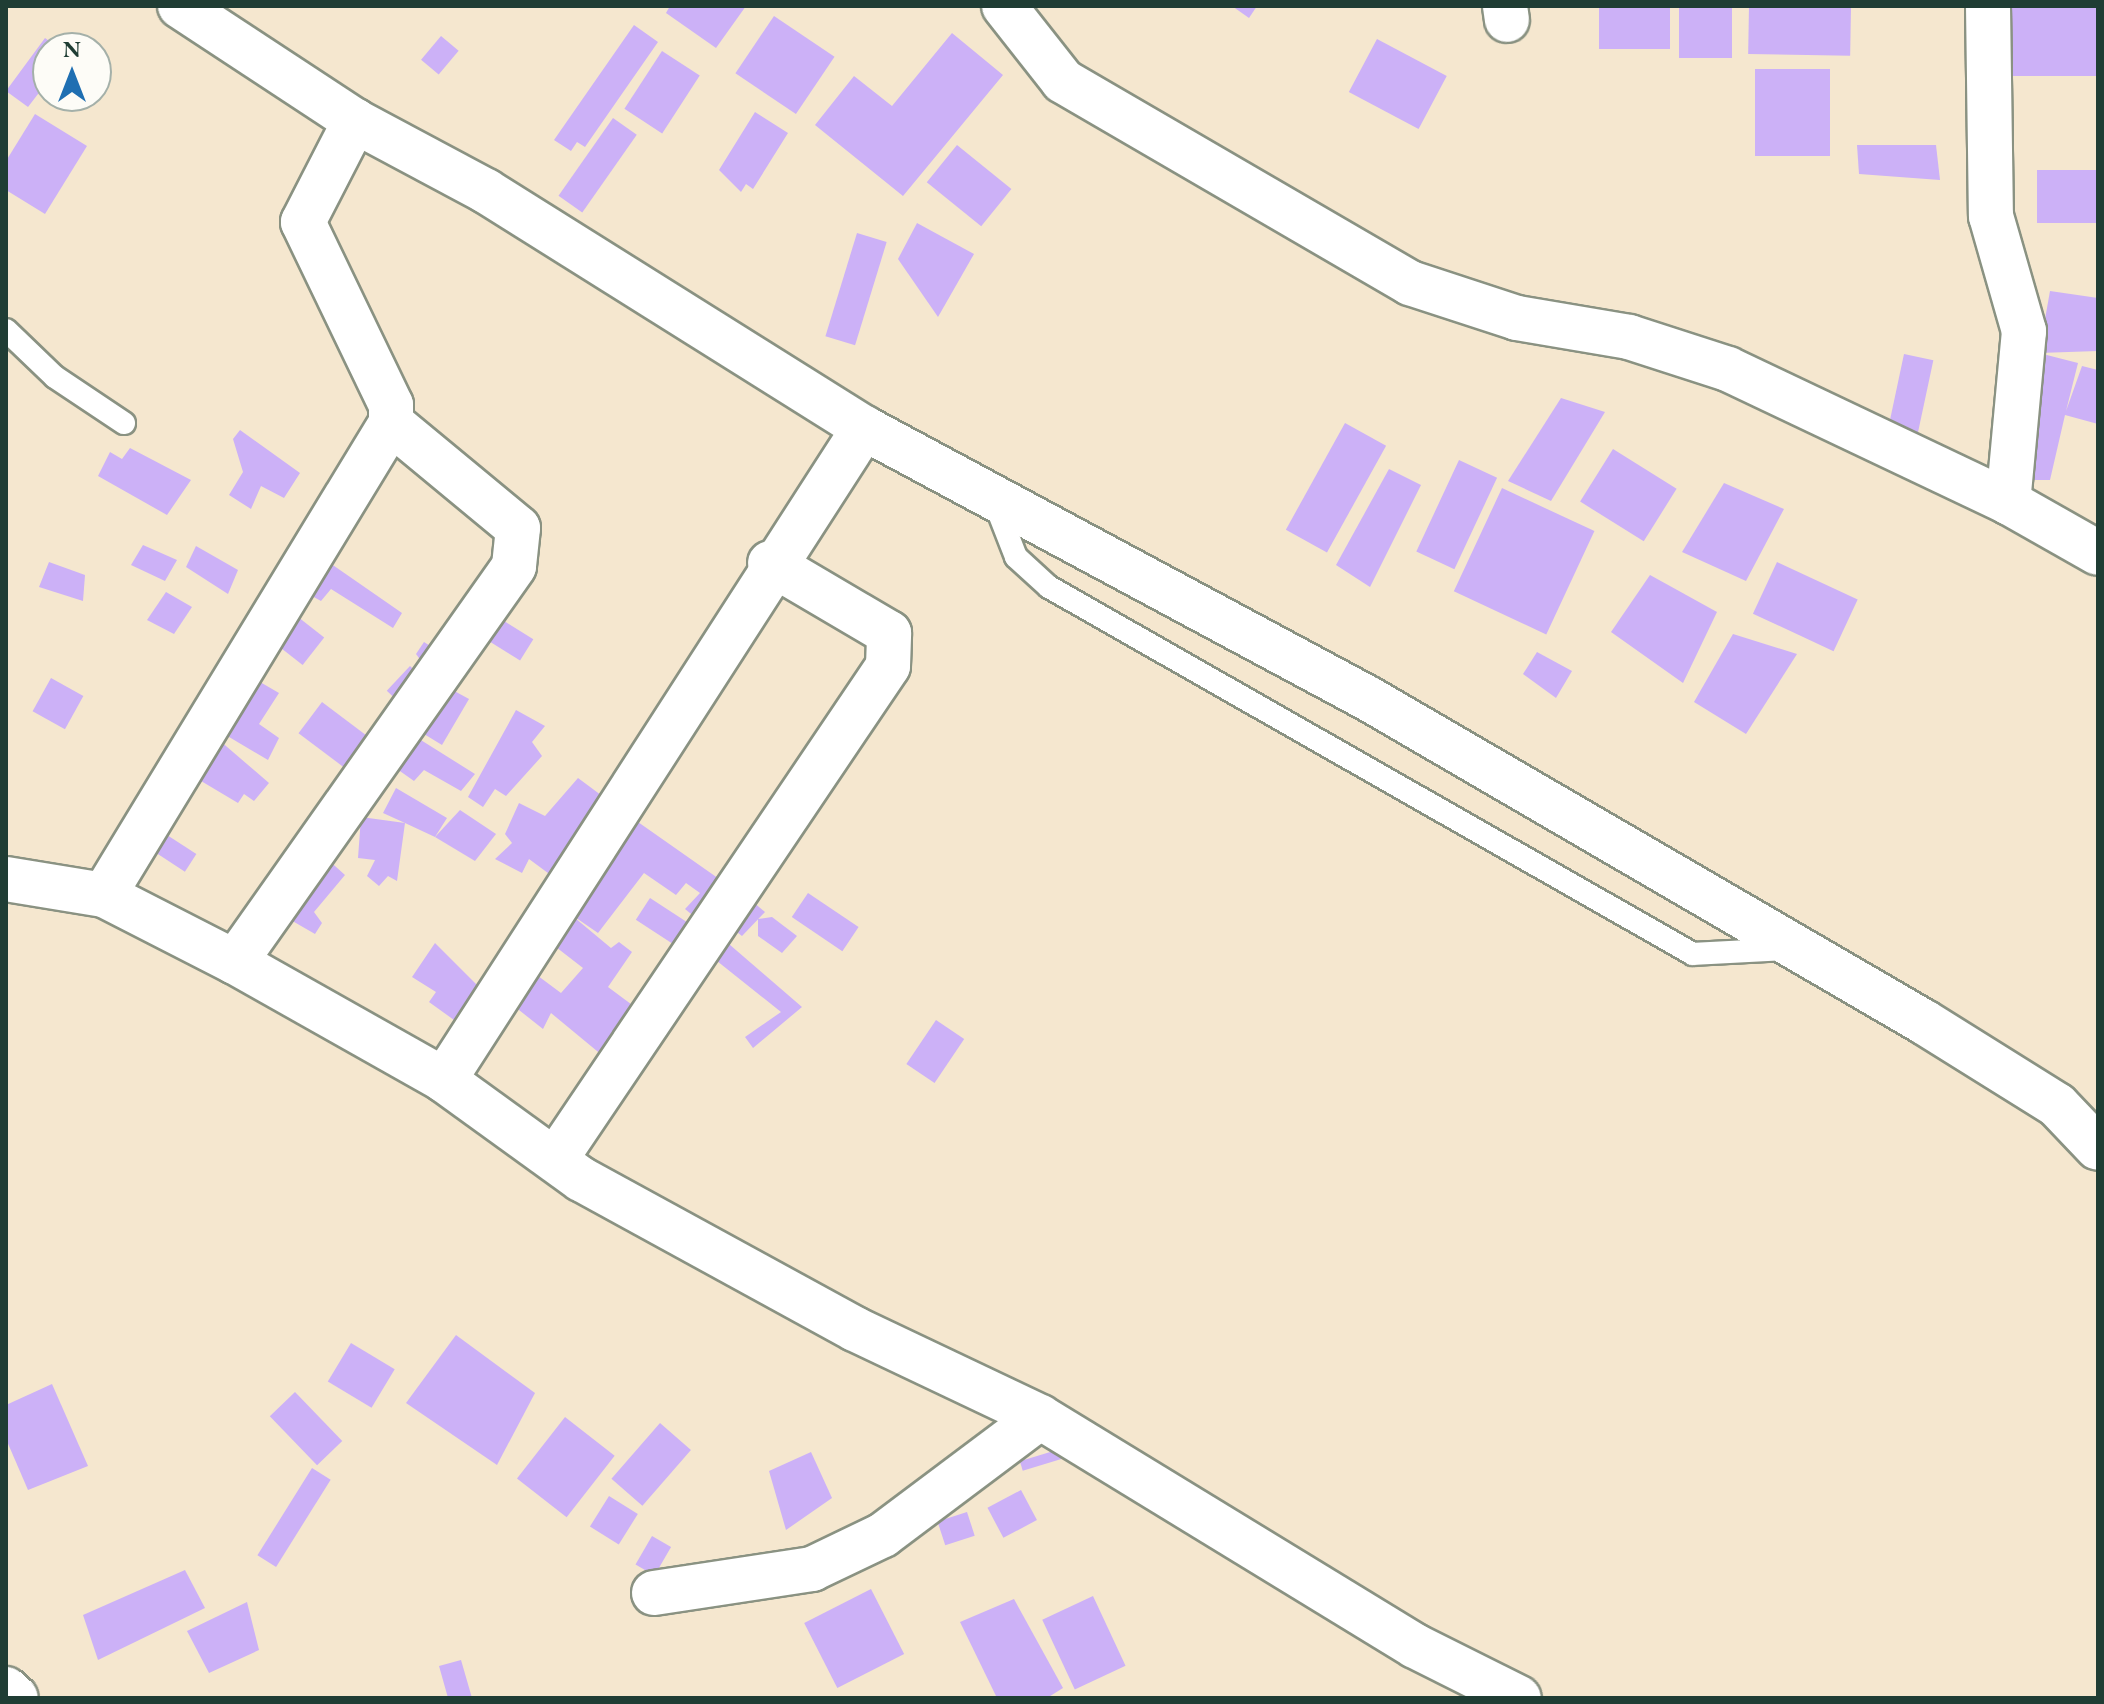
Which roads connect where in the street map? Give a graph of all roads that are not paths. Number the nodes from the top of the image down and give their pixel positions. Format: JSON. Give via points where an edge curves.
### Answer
{"nodes":[{"id":1,"x":180,"y":6,"type":"edge"},
{"id":2,"x":1004,"y":6,"type":"edge"},
{"id":3,"x":1988,"y":6,"type":"edge"},
{"id":4,"x":234,"y":18,"type":"edge"},
{"id":5,"x":355,"y":121,"type":"junction"},
{"id":6,"x":6,"y":330,"type":"edge"},
{"id":7,"x":124,"y":423,"type":"dead end"},
{"id":8,"x":391,"y":423,"type":"junction"},
{"id":9,"x":864,"y":428,"type":"junction"},
{"id":10,"x":993,"y":498,"type":"junction"},
{"id":11,"x":2008,"y":502,"type":"junction"},
{"id":12,"x":2098,"y":553,"type":"edge"},
{"id":13,"x":770,"y":563,"type":"junction"},
{"id":14,"x":6,"y":879,"type":"edge"},
{"id":15,"x":104,"y":895,"type":"junction"},
{"id":16,"x":1798,"y":948,"type":"junction"},
{"id":17,"x":235,"y":962,"type":"junction"},
{"id":18,"x":444,"y":1080,"type":"junction"},
{"id":19,"x":2095,"y":1140,"type":"edge"},
{"id":20,"x":557,"y":1157,"type":"junction"},
{"id":21,"x":1040,"y":1417,"type":"junction"},
{"id":22,"x":654,"y":1593,"type":"dead end"},
{"id":23,"x":6,"y":1689,"type":"edge"},
{"id":24,"x":16,"y":1698,"type":"edge"},
{"id":25,"x":1519,"y":1698,"type":"edge"}],
"edges":[{"from":1,"to":4,"type":"street"},
{"from":2,"to":11,"type":"street","via":[[1063,81],[1410,283],[1517,318],[1629,337],[1728,369]]},
{"from":3,"to":11,"type":"street","via":[[1991,216],[2024,331]]},
{"from":4,"to":5,"type":"street"},
{"from":5,"to":8,"type":"street","via":[[303,222],[391,405]]},
{"from":5,"to":9,"type":"street","via":[[486,191]]},
{"from":6,"to":7,"type":"lane","via":[[55,377]]},
{"from":8,"to":15,"type":"street"},
{"from":8,"to":17,"type":"street","via":[[518,528],[514,566]]},
{"from":9,"to":10,"type":"street"},
{"from":9,"to":13,"type":"street"},
{"from":10,"to":16,"type":"street","via":[[1369,699]]},
{"from":10,"to":16,"type":"lane","via":[[1016,557],[1049,587],[1693,954]]},
{"from":11,"to":12,"type":"street"},
{"from":13,"to":18,"type":"street"},
{"from":13,"to":20,"type":"street","via":[[889,633],[888,666]]},
{"from":14,"to":15,"type":"street"},
{"from":15,"to":17,"type":"street"},
{"from":16,"to":19,"type":"street","via":[[2057,1105]]},
{"from":17,"to":18,"type":"street"},
{"from":18,"to":20,"type":"street"},
{"from":20,"to":21,"type":"street","via":[[581,1179],[855,1329]]},
{"from":21,"to":22,"type":"street","via":[[883,1535],[812,1569]]},
{"from":21,"to":25,"type":"street","via":[[1415,1646]]},
{"from":23,"to":24,"type":"street"}]}
